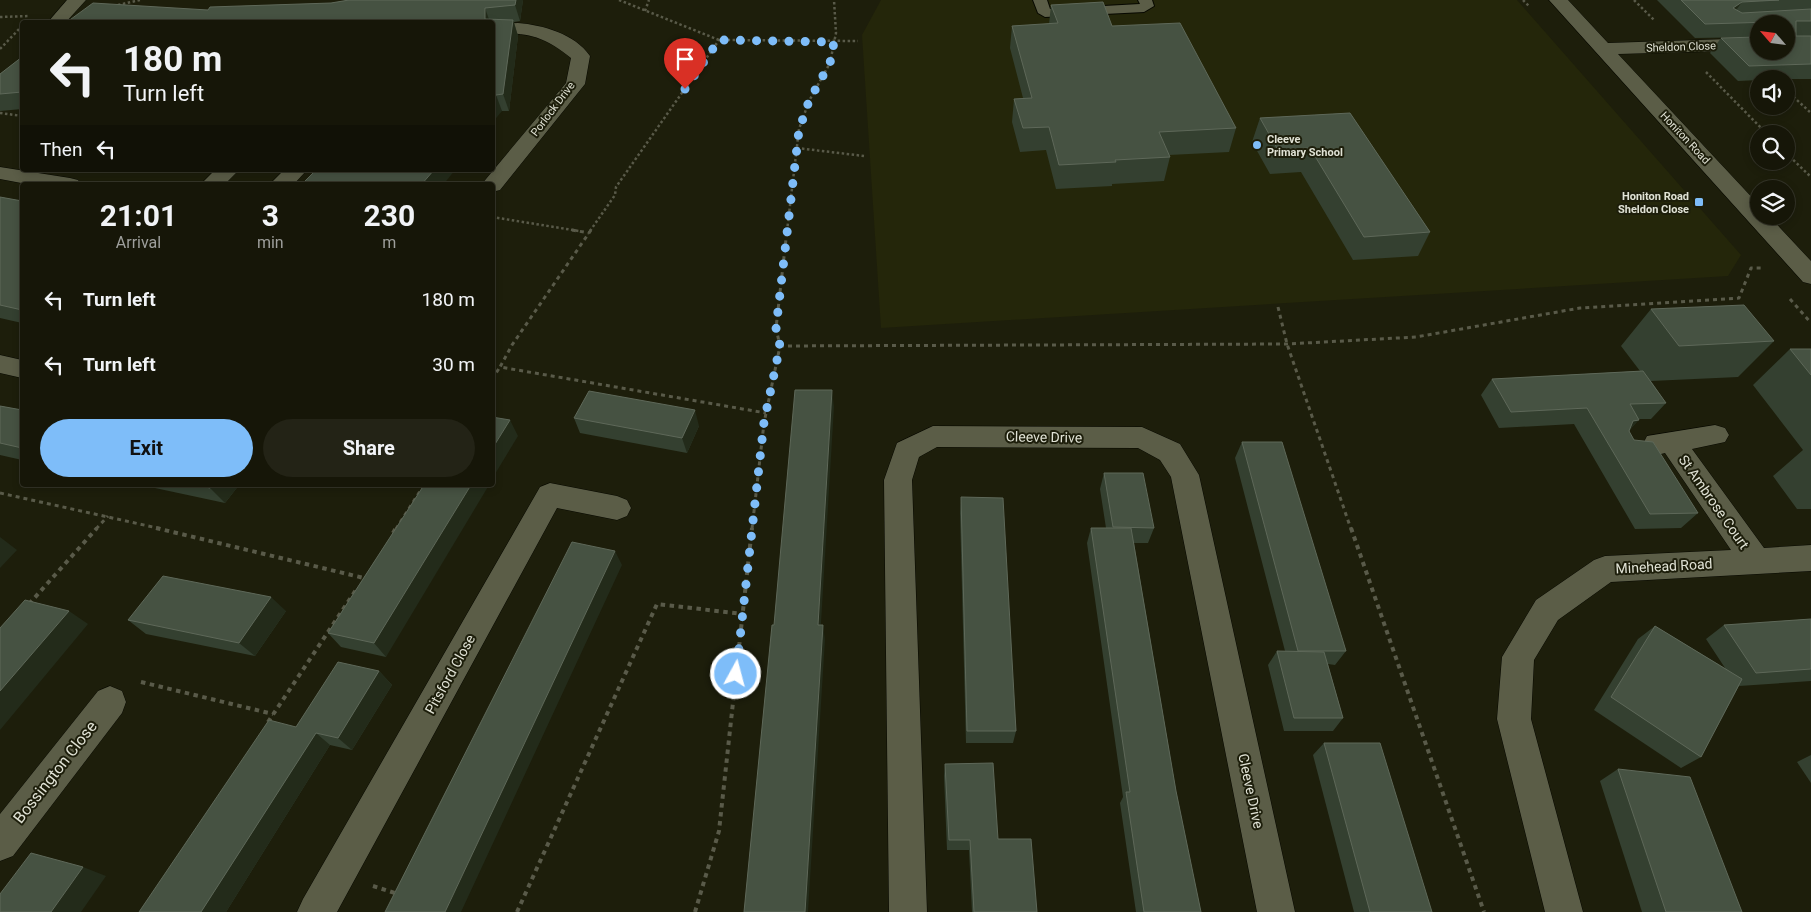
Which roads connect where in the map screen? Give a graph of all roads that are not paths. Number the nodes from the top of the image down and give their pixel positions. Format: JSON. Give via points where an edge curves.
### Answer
{"nodes":[{"id":1,"x":77,"y":0,"type":"edge"},
{"id":2,"x":1144,"y":0,"type":"edge"},
{"id":3,"x":1558,"y":0,"type":"edge"},
{"id":4,"x":1043,"y":6,"type":"edge"},
{"id":5,"x":59,"y":20,"type":"edge"},
{"id":6,"x":495,"y":28,"type":"edge"},
{"id":7,"x":1750,"y":44,"type":"edge"},
{"id":8,"x":1603,"y":49,"type":"junction"},
{"id":9,"x":226,"y":172,"type":"edge"},
{"id":10,"x":294,"y":172,"type":"edge"},
{"id":11,"x":0,"y":173,"type":"edge"},
{"id":12,"x":52,"y":182,"type":"edge"},
{"id":13,"x":214,"y":182,"type":"edge"},
{"id":14,"x":283,"y":182,"type":"edge"},
{"id":15,"x":494,"y":182,"type":"edge"},
{"id":16,"x":1807,"y":272,"type":"edge"},
{"id":17,"x":0,"y":364,"type":"edge"},
{"id":18,"x":20,"y":369,"type":"edge"},
{"id":19,"x":1715,"y":434,"type":"dead end"},
{"id":20,"x":1673,"y":443,"type":"junction"},
{"id":21,"x":1630,"y":446,"type":"edge"},
{"id":22,"x":617,"y":508,"type":"dead end"},
{"id":23,"x":1811,"y":558,"type":"edge"},
{"id":24,"x":1756,"y":561,"type":"junction"},
{"id":25,"x":110,"y":702,"type":"road end"},
{"id":26,"x":0,"y":843,"type":"edge"},
{"id":27,"x":316,"y":912,"type":"edge"},
{"id":28,"x":908,"y":912,"type":"edge"},
{"id":29,"x":1276,"y":912,"type":"edge"},
{"id":30,"x":1564,"y":912,"type":"edge"}],
"edges":[{"from":1,"to":5,"type":"street"},
{"from":2,"to":4,"type":"lane","via":[[1147,6],[1144,8]]},
{"from":3,"to":8,"type":"street","name":"Honiton Road"},
{"from":6,"to":15,"type":"street","name":"Porlock Drive","via":[[520,26],[559,39],[581,56],[575,84]]},
{"from":7,"to":8,"type":"street","name":"Sheldon Close"},
{"from":8,"to":16,"type":"street","name":"Honiton Road"},
{"from":9,"to":13,"type":"street"},
{"from":10,"to":14,"type":"street"},
{"from":11,"to":12,"type":"street"},
{"from":17,"to":18,"type":"street"},
{"from":19,"to":20,"type":"street","name":"St Ambrose Court"},
{"from":20,"to":21,"type":"street","name":"St Ambrose Court"},
{"from":20,"to":24,"type":"street","name":"St Ambrose Court"},
{"from":22,"to":27,"type":"street","name":"Pitsford Close","via":[[550,495]]},
{"from":23,"to":24,"type":"street","name":"Minehead Road"},
{"from":24,"to":30,"type":"street","name":"Minehead Road","via":[[1605,569],[1547,610],[1518,658],[1514,719]]},
{"from":25,"to":26,"type":"street","name":"Bossington Close"},
{"from":28,"to":29,"type":"street","name":"Cleeve Drive","via":[[898,480],[907,451],[933,436],[943,436],[1142,438],[1170,452],[1185,475]]}]}
